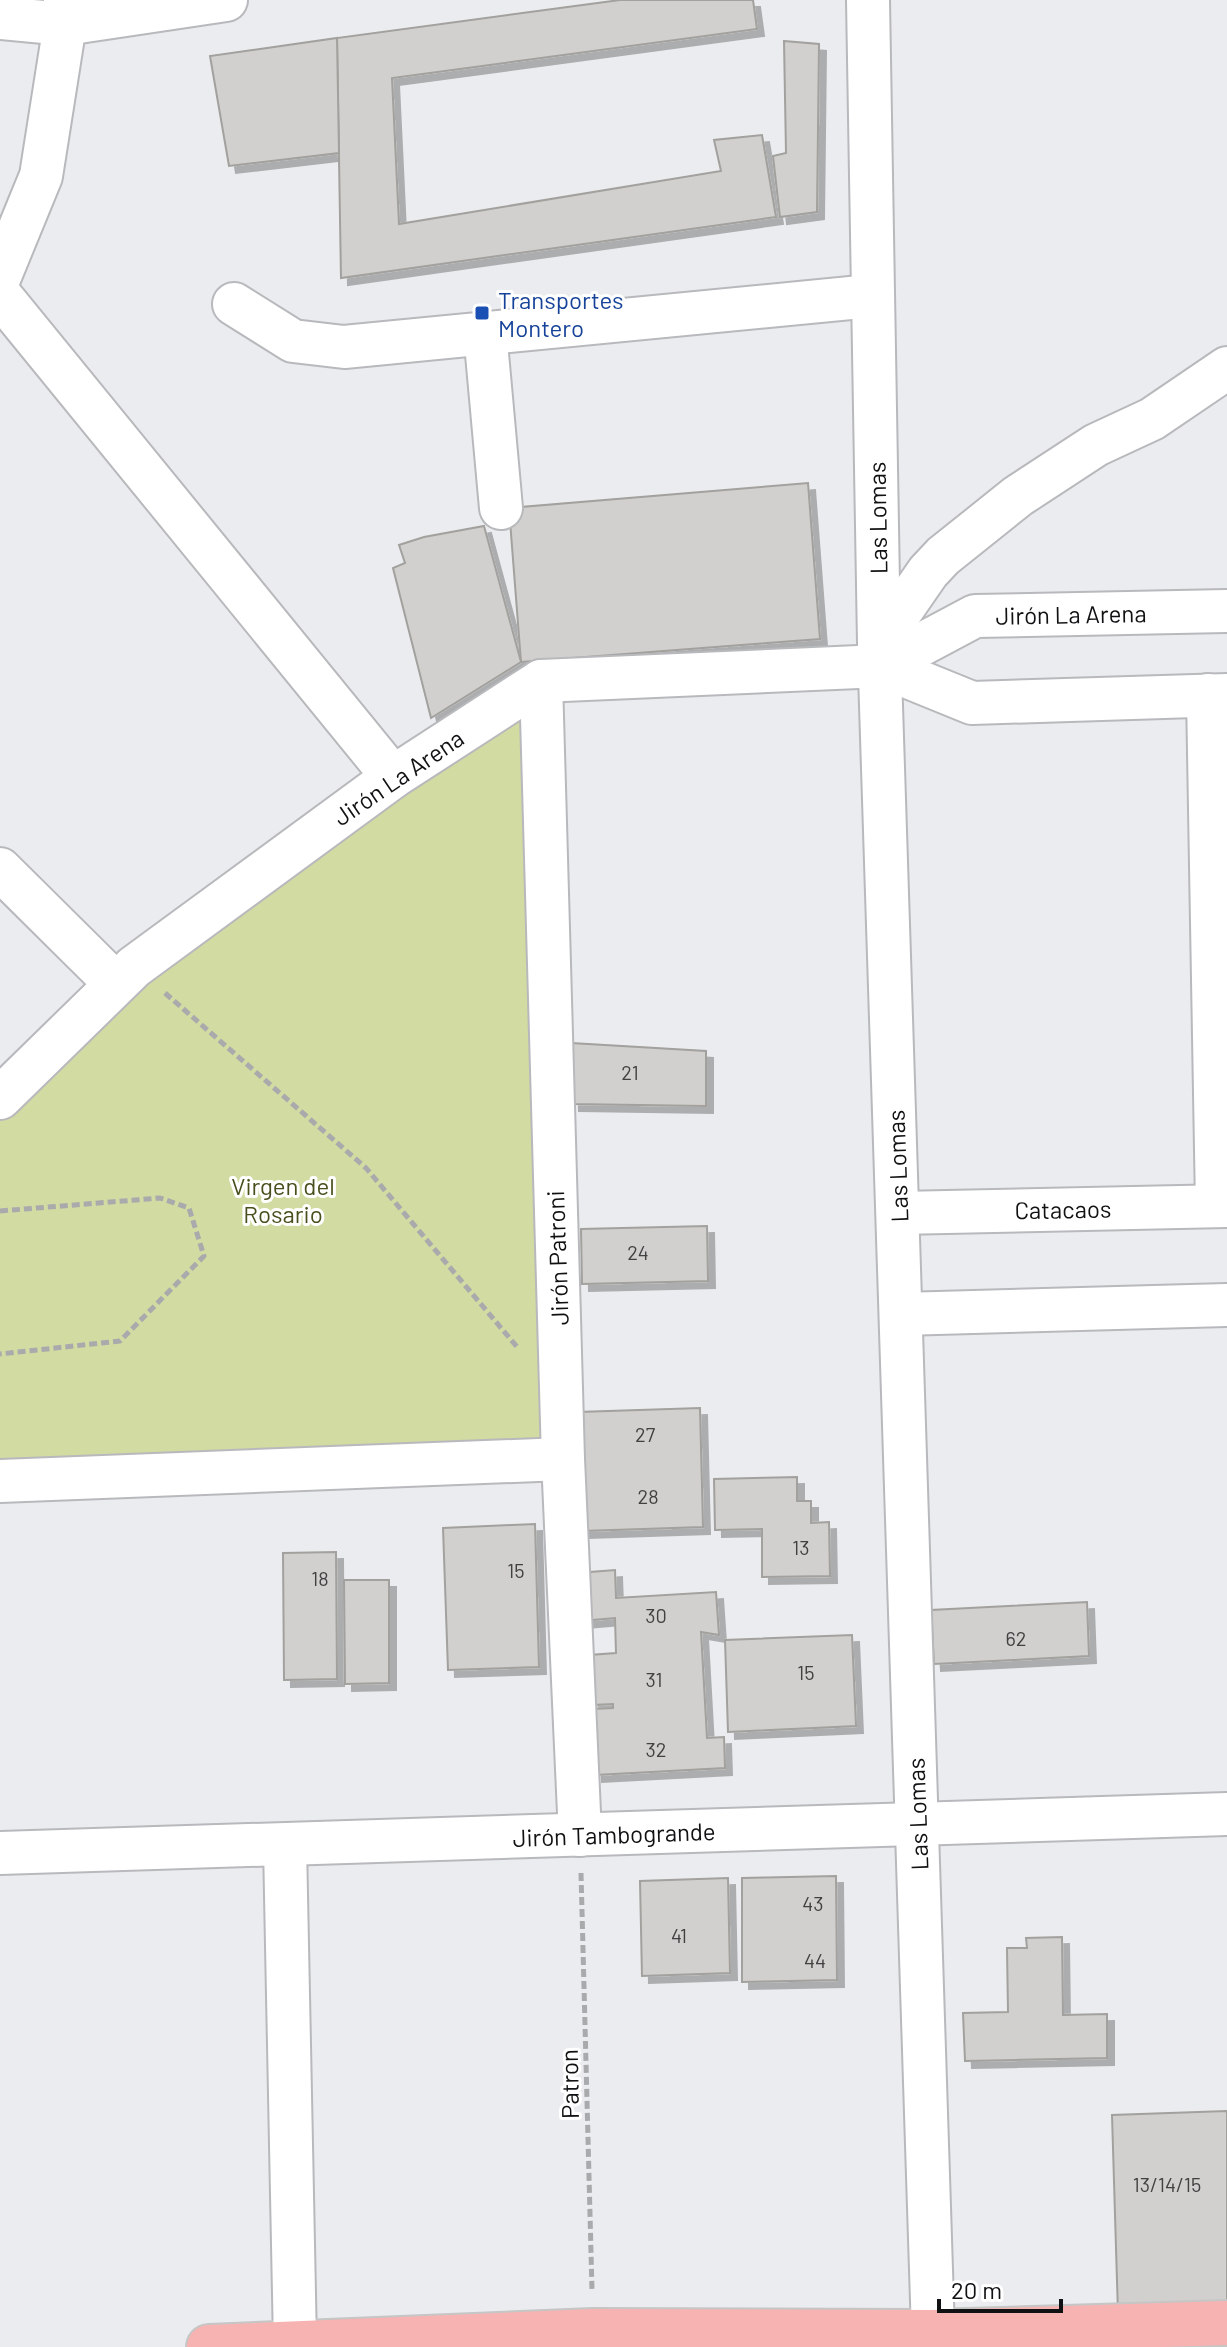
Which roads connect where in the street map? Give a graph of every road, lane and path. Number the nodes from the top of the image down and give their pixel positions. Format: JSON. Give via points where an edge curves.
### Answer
{"nodes":[{"id":1,"x":226,"y":0,"type":"edge"},
{"id":2,"x":868,"y":0,"type":"edge"},
{"id":3,"x":65,"y":12,"type":"edge"},
{"id":4,"x":0,"y":18,"type":"edge"},
{"id":5,"x":0,"y":276,"type":"edge"},
{"id":6,"x":0,"y":295,"type":"edge"},
{"id":7,"x":871,"y":296,"type":"junction"},
{"id":8,"x":234,"y":304,"type":"dead end"},
{"id":9,"x":485,"y":332,"type":"junction"},
{"id":10,"x":1227,"y":368,"type":"edge"},
{"id":11,"x":501,"y":508,"type":"dead end"},
{"id":12,"x":1227,"y":611,"type":"edge"},
{"id":13,"x":880,"y":655,"type":"junction"},
{"id":14,"x":541,"y":681,"type":"junction"},
{"id":15,"x":1217,"y":695,"type":"edge"},
{"id":16,"x":393,"y":777,"type":"junction"},
{"id":17,"x":0,"y":869,"type":"edge"},
{"id":18,"x":124,"y":975,"type":"junction"},
{"id":19,"x":0,"y":1098,"type":"edge"},
{"id":20,"x":1222,"y":1206,"type":"edge"},
{"id":21,"x":0,"y":1211,"type":"edge"},
{"id":22,"x":899,"y":1213,"type":"junction"},
{"id":23,"x":1227,"y":1305,"type":"edge"},
{"id":24,"x":901,"y":1314,"type":"junction"},
{"id":25,"x":0,"y":1354,"type":"edge"},
{"id":26,"x":522,"y":1354,"type":"dead end"},
{"id":27,"x":563,"y":1459,"type":"junction"},
{"id":28,"x":0,"y":1481,"type":"edge"},
{"id":29,"x":1227,"y":1814,"type":"edge"},
{"id":30,"x":918,"y":1824,"type":"junction"},
{"id":31,"x":580,"y":1835,"type":"junction"},
{"id":32,"x":285,"y":1845,"type":"junction"},
{"id":33,"x":0,"y":1853,"type":"edge"},
{"id":34,"x":1227,"y":2323,"type":"edge"},
{"id":35,"x":593,"y":2331,"type":"junction"},
{"id":36,"x":933,"y":2332,"type":"junction"},
{"id":37,"x":295,"y":2344,"type":"junction"},
{"id":38,"x":209,"y":2347,"type":"edge"}],
"edges":[{"from":1,"to":3,"type":"street"},
{"from":2,"to":7,"type":"street","name":"Las Lomas"},
{"from":3,"to":4,"type":"street"},
{"from":3,"to":5,"type":"street","via":[[41,176]]},
{"from":6,"to":16,"type":"street"},
{"from":7,"to":9,"type":"street"},
{"from":7,"to":13,"type":"street","name":"Las Lomas"},
{"from":8,"to":9,"type":"street","via":[[293,341],[344,347]]},
{"from":9,"to":11,"type":"street"},
{"from":10,"to":13,"type":"street","via":[[1152,419],[1096,445],[1018,496],[943,556],[928,572]]},
{"from":12,"to":13,"type":"street","name":"Jirón La Arena","via":[[975,616]]},
{"from":13,"to":14,"type":"street","name":"Jirón La Arena"},
{"from":13,"to":15,"type":"street","name":"Jirón La Arena","via":[[972,703]]},
{"from":13,"to":22,"type":"street","name":"Las Lomas"},
{"from":14,"to":16,"type":"street","name":"Jirón La Arena"},
{"from":14,"to":27,"type":"street","name":"Jirón Patroni"},
{"from":15,"to":20,"type":"street"},
{"from":16,"to":18,"type":"street","name":"Jirón La Arena"},
{"from":17,"to":18,"type":"street"},
{"from":18,"to":19,"type":"street","name":"Jirón La Arena"},
{"from":18,"to":26,"type":"path","via":[[366,1168]]},
{"from":20,"to":22,"type":"street","name":"Catacaos"},
{"from":21,"to":25,"type":"path","via":[[160,1198],[189,1208],[204,1256],[120,1341]]},
{"from":22,"to":24,"type":"street","name":"Las Lomas"},
{"from":23,"to":24,"type":"street"},
{"from":24,"to":30,"type":"street","name":"Las Lomas"},
{"from":27,"to":28,"type":"street"},
{"from":27,"to":31,"type":"street","name":"Jirón Patroni"},
{"from":29,"to":30,"type":"street","name":"Jirón Tambogrande"},
{"from":30,"to":31,"type":"street","name":"Jirón Tambogrande"},
{"from":30,"to":36,"type":"street","name":"Las Lomas"},
{"from":31,"to":32,"type":"street","name":"Jirón Tambogrande"},
{"from":31,"to":35,"type":"path","name":"Patron"},
{"from":32,"to":33,"type":"street","name":"Jirón Tambogrande"},
{"from":32,"to":37,"type":"street"},
{"from":34,"to":36,"type":"main road"},
{"from":35,"to":36,"type":"main road"},
{"from":35,"to":37,"type":"main road"},
{"from":37,"to":38,"type":"main road"}]}
